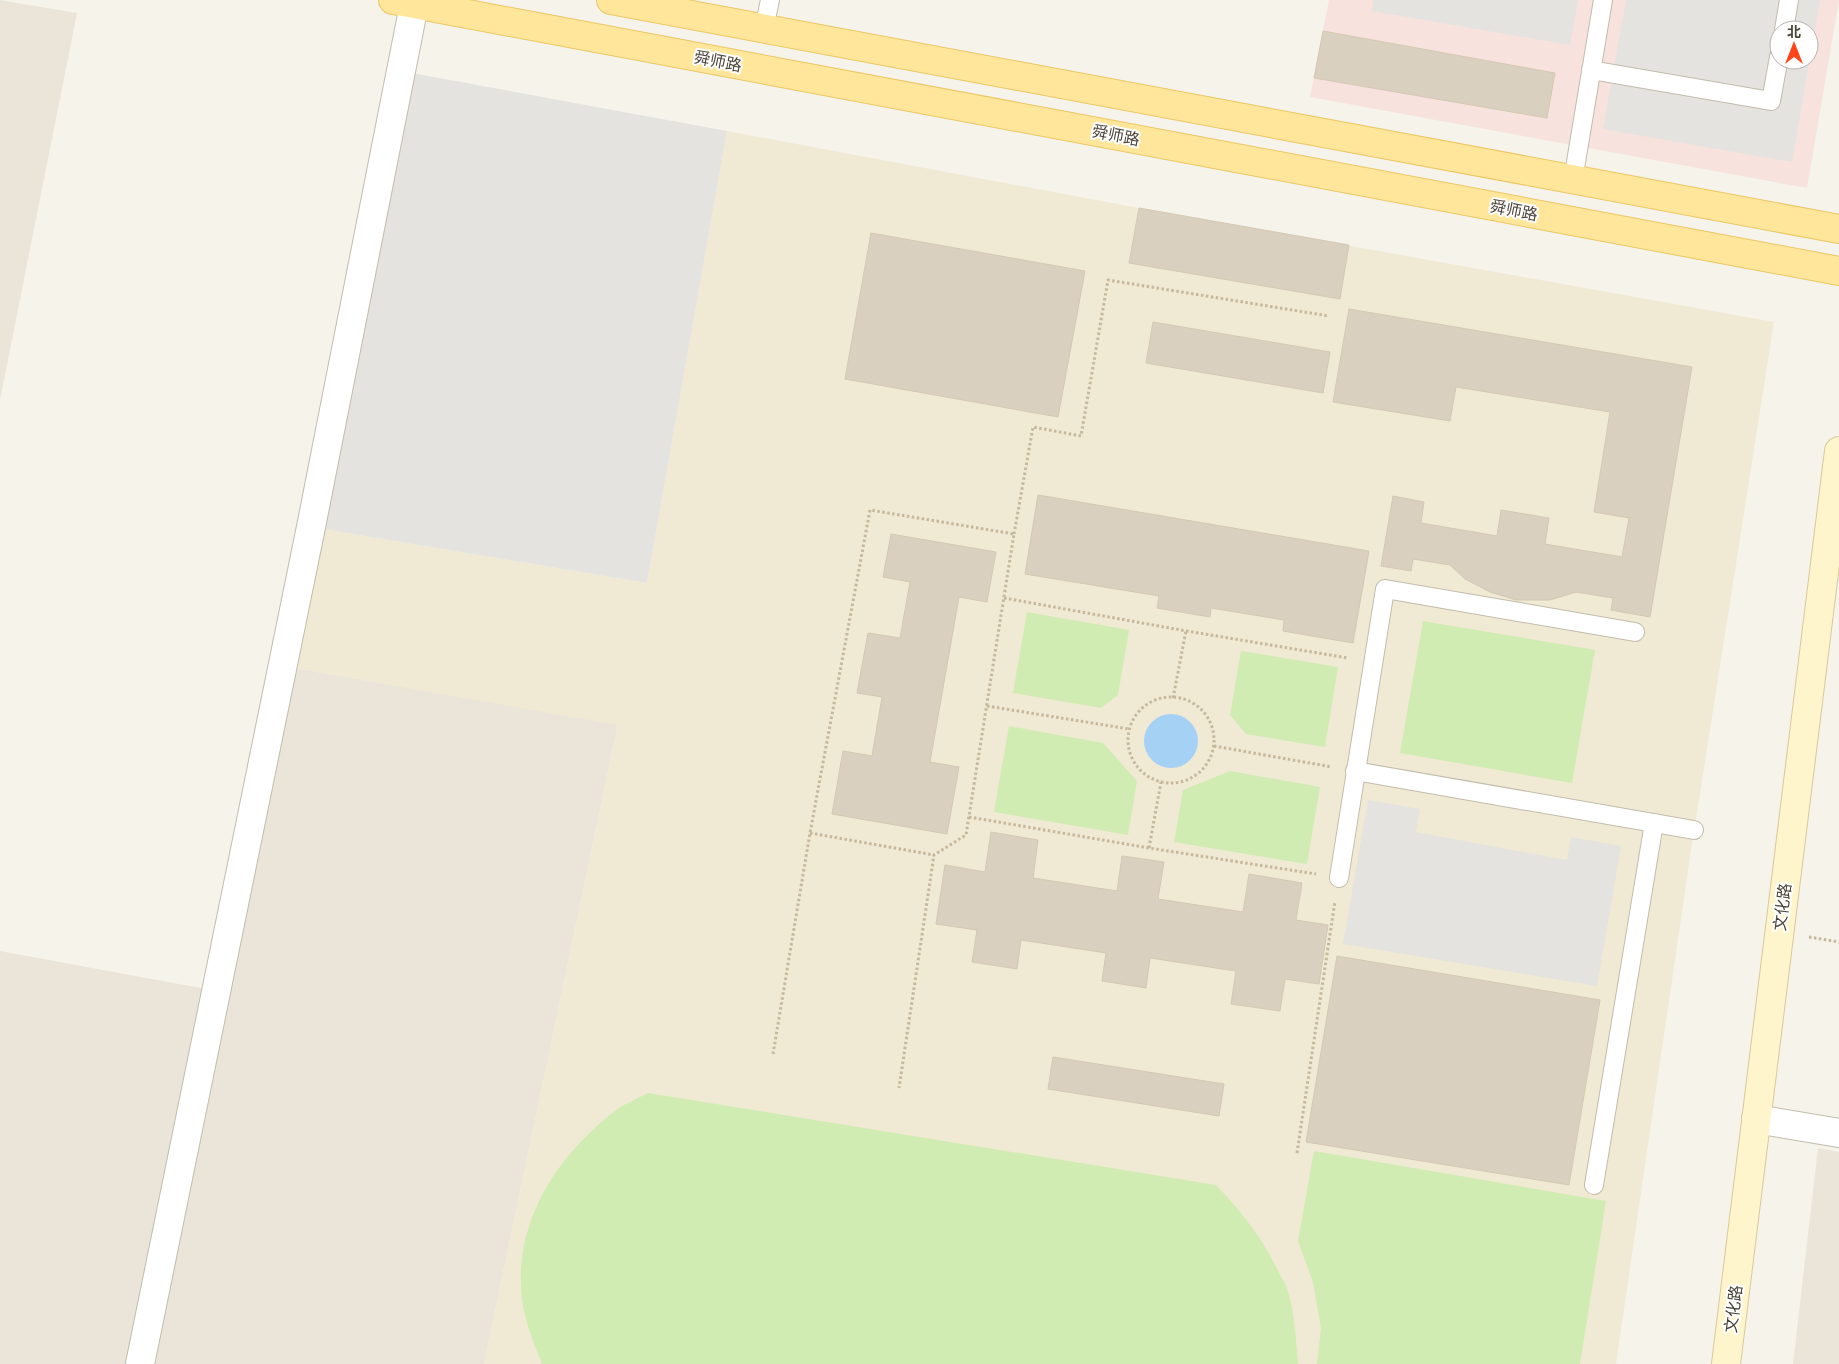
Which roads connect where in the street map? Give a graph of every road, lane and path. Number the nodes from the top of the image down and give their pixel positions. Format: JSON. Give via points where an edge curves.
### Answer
{"nodes":[{"id":1,"x":611,"y":0,"type":"edge"},
{"id":2,"x":770,"y":0,"type":"edge"},
{"id":3,"x":1603,"y":0,"type":"edge"},
{"id":4,"x":1789,"y":0,"type":"edge"},
{"id":5,"x":407,"y":1,"type":"edge"},
{"id":6,"x":1786,"y":20,"type":"edge"},
{"id":7,"x":764,"y":29,"type":"junction"},
{"id":8,"x":1591,"y":70,"type":"junction"},
{"id":9,"x":1777,"y":70,"type":"edge"},
{"id":10,"x":1573,"y":180,"type":"junction"},
{"id":11,"x":1839,"y":229,"type":"edge"},
{"id":12,"x":1839,"y":271,"type":"edge"},
{"id":13,"x":1329,"y":316,"type":"dead end"},
{"id":14,"x":1839,"y":451,"type":"edge"},
{"id":15,"x":1014,"y":534,"type":"junction"},
{"id":16,"x":1832,"y":547,"type":"edge"},
{"id":17,"x":1004,"y":598,"type":"junction"},
{"id":18,"x":1186,"y":631,"type":"junction"},
{"id":19,"x":1635,"y":632,"type":"dead end"},
{"id":20,"x":1373,"y":662,"type":"junction"},
{"id":21,"x":1173,"y":698,"type":"junction"},
{"id":22,"x":988,"y":706,"type":"junction"},
{"id":23,"x":1130,"y":729,"type":"junction"},
{"id":24,"x":1214,"y":746,"type":"junction"},
{"id":25,"x":1355,"y":771,"type":"joint"},
{"id":26,"x":1161,"y":782,"type":"junction"},
{"id":27,"x":969,"y":817,"type":"junction"},
{"id":28,"x":1654,"y":823,"type":"junction"},
{"id":29,"x":1694,"y":830,"type":"dead end"},
{"id":30,"x":810,"y":833,"type":"junction"},
{"id":31,"x":1149,"y":848,"type":"junction"},
{"id":32,"x":934,"y":855,"type":"junction"},
{"id":33,"x":1339,"y":878,"type":"junction"},
{"id":34,"x":773,"y":1054,"type":"dead end"},
{"id":35,"x":899,"y":1088,"type":"dead end"},
{"id":36,"x":1756,"y":1119,"type":"junction"},
{"id":37,"x":1839,"y":1133,"type":"edge"},
{"id":38,"x":1297,"y":1153,"type":"dead end"},
{"id":39,"x":1594,"y":1185,"type":"dead end"},
{"id":40,"x":140,"y":1364,"type":"edge"},
{"id":41,"x":1726,"y":1364,"type":"edge"}],
"edges":[{"from":1,"to":7,"type":"main road"},
{"from":2,"to":7,"type":"lane"},
{"from":3,"to":8,"type":"lane"},
{"from":4,"to":6,"type":"lane"},
{"from":5,"to":12,"type":"main road","name":"舜师路"},
{"from":5,"to":40,"type":"street","via":[[311,528]]},
{"from":7,"to":10,"type":"main road"},
{"from":8,"to":9,"type":"lane","via":[[1771,101]]},
{"from":8,"to":10,"type":"lane"},
{"from":10,"to":11,"type":"main road"},
{"from":13,"to":15,"type":"path","via":[[1108,280],[1081,436],[1033,427]]},
{"from":14,"to":16,"type":"main road","name":"文化路"},
{"from":15,"to":17,"type":"path"},
{"from":15,"to":30,"type":"path","via":[[870,510]]},
{"from":16,"to":36,"type":"main road","name":"文化路"},
{"from":17,"to":18,"type":"path"},
{"from":17,"to":22,"type":"path"},
{"from":18,"to":20,"type":"path"},
{"from":18,"to":21,"type":"path"},
{"from":19,"to":20,"type":"lane","via":[[1385,589]]},
{"from":20,"to":33,"type":"lane"},
{"from":21,"to":23,"type":"path","via":[[1158,698],[1147,705],[1136,715]]},
{"from":21,"to":24,"type":"path","via":[[1198,706],[1208,716]]},
{"from":22,"to":23,"type":"path"},
{"from":22,"to":27,"type":"path"},
{"from":23,"to":26,"type":"path","via":[[1128,744],[1132,758],[1140,770]]},
{"from":24,"to":25,"type":"path"},
{"from":24,"to":26,"type":"path","via":[[1205,768],[1194,777],[1181,783]]},
{"from":25,"to":28,"type":"lane"},
{"from":26,"to":31,"type":"path"},
{"from":27,"to":31,"type":"path"},
{"from":27,"to":32,"type":"path","via":[[966,835]]},
{"from":28,"to":29,"type":"lane"},
{"from":28,"to":39,"type":"lane"},
{"from":30,"to":32,"type":"path"},
{"from":30,"to":34,"type":"path"},
{"from":31,"to":33,"type":"path"},
{"from":32,"to":35,"type":"path"},
{"from":33,"to":38,"type":"path"},
{"from":36,"to":37,"type":"street"},
{"from":36,"to":41,"type":"main road","name":"文化路"}]}
